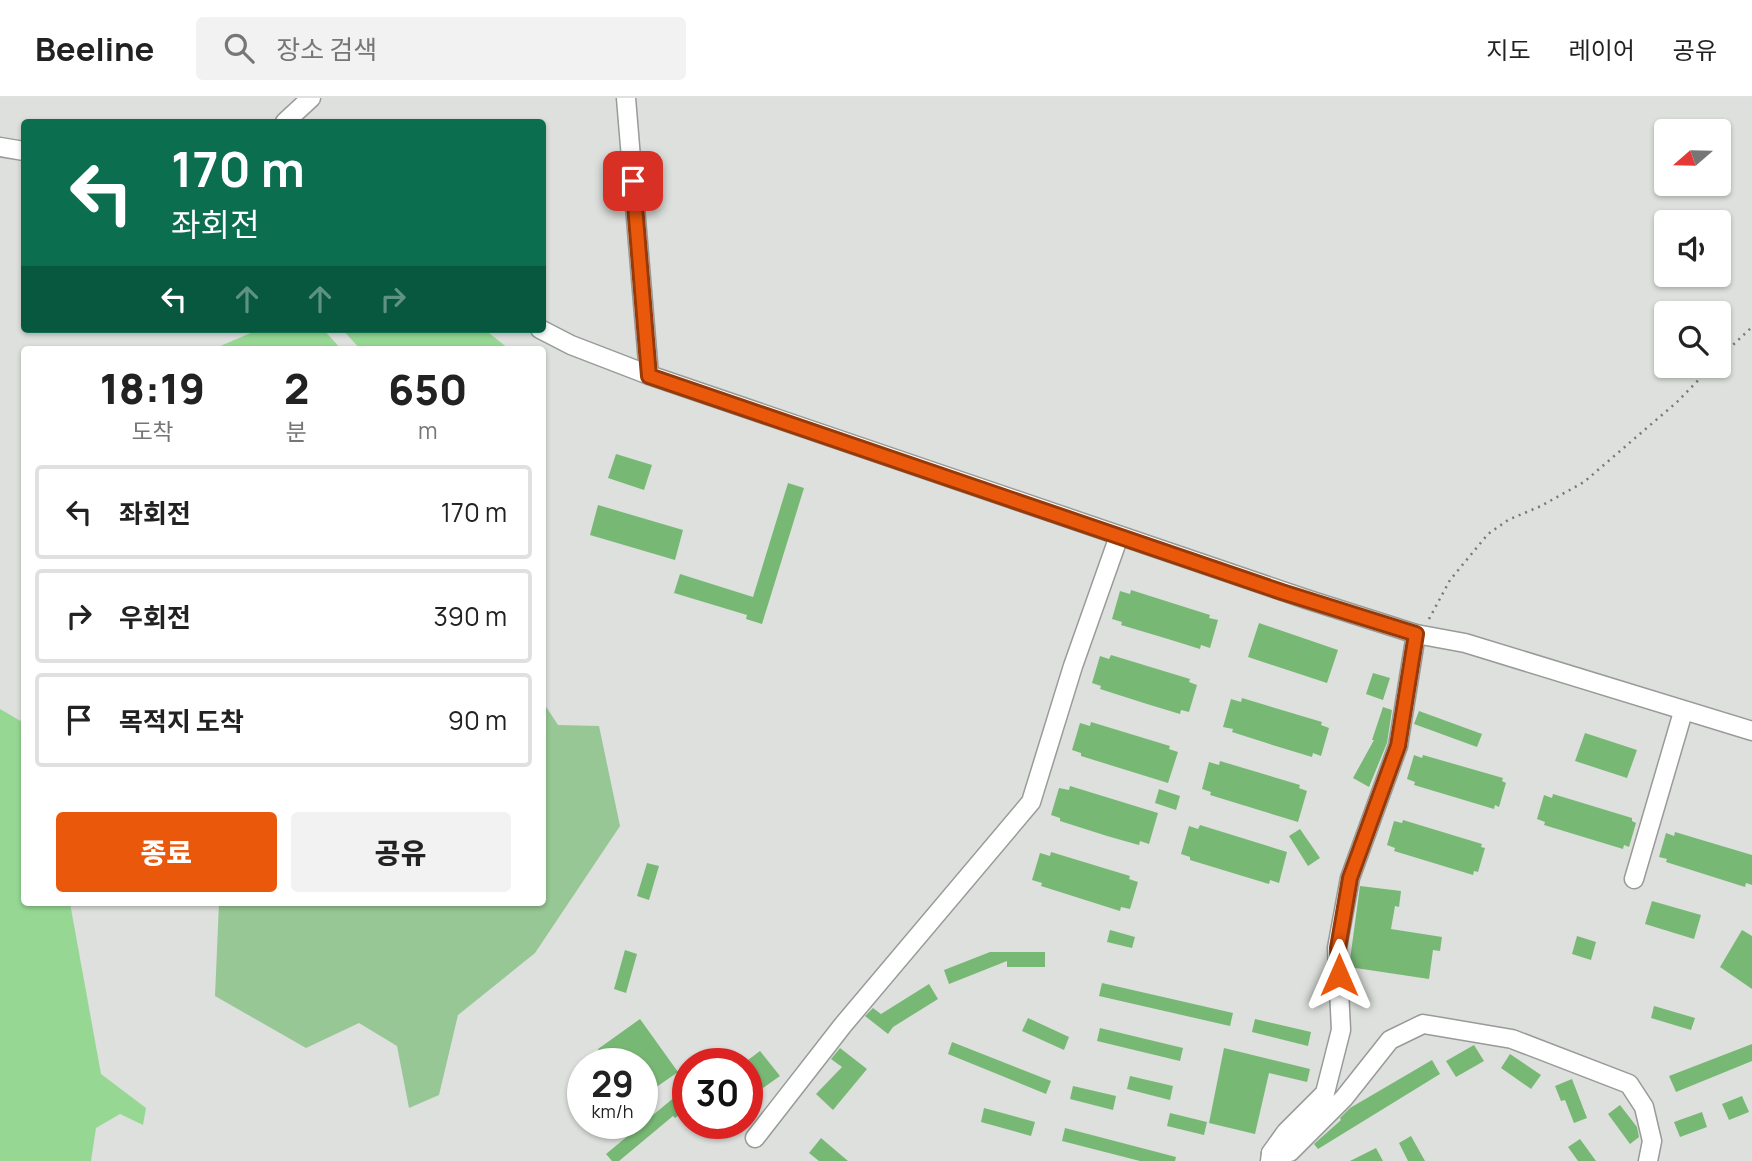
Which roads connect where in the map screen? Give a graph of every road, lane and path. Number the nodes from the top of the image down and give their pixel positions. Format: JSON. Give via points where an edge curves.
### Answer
{"nodes":[{"id":1,"x":311,"y":98,"type":"edge"},
{"id":2,"x":626,"y":98,"type":"edge"},
{"id":3,"x":288,"y":119,"type":"edge"},
{"id":4,"x":0,"y":147,"type":"edge"},
{"id":5,"x":21,"y":150,"type":"edge"},
{"id":6,"x":1752,"y":327,"type":"edge"},
{"id":7,"x":546,"y":332,"type":"edge"},
{"id":8,"x":1731,"y":347,"type":"edge"},
{"id":9,"x":649,"y":376,"type":"junction"},
{"id":10,"x":1700,"y":378,"type":"edge"},
{"id":11,"x":1119,"y":536,"type":"junction"},
{"id":12,"x":1420,"y":635,"type":"junction"},
{"id":13,"x":1683,"y":712,"type":"junction"},
{"id":14,"x":1752,"y":731,"type":"edge"},
{"id":15,"x":1634,"y":879,"type":"dead end"},
{"id":16,"x":763,"y":1128,"type":"edge"},
{"id":17,"x":1270,"y":1157,"type":"edge"},
{"id":18,"x":1647,"y":1161,"type":"edge"}],
"edges":[{"from":1,"to":3,"type":"street"},
{"from":2,"to":9,"type":"street"},
{"from":4,"to":5,"type":"street"},
{"from":6,"to":8,"type":"path"},
{"from":7,"to":9,"type":"street"},
{"from":9,"to":11,"type":"street"},
{"from":10,"to":12,"type":"path","via":[[1584,482],[1488,534],[1443,591]]},
{"from":11,"to":12,"type":"street"},
{"from":11,"to":16,"type":"street","via":[[1031,802]]},
{"from":12,"to":13,"type":"street","via":[[1465,643]]},
{"from":12,"to":17,"type":"street","via":[[1398,746],[1350,878],[1338,948],[1341,1030],[1325,1093],[1286,1132]]},
{"from":13,"to":14,"type":"street"},
{"from":13,"to":15,"type":"street"},
{"from":17,"to":18,"type":"street","via":[[1290,1152],[1344,1098],[1391,1040],[1423,1024],[1512,1039],[1629,1084],[1644,1107],[1652,1141]]}]}
